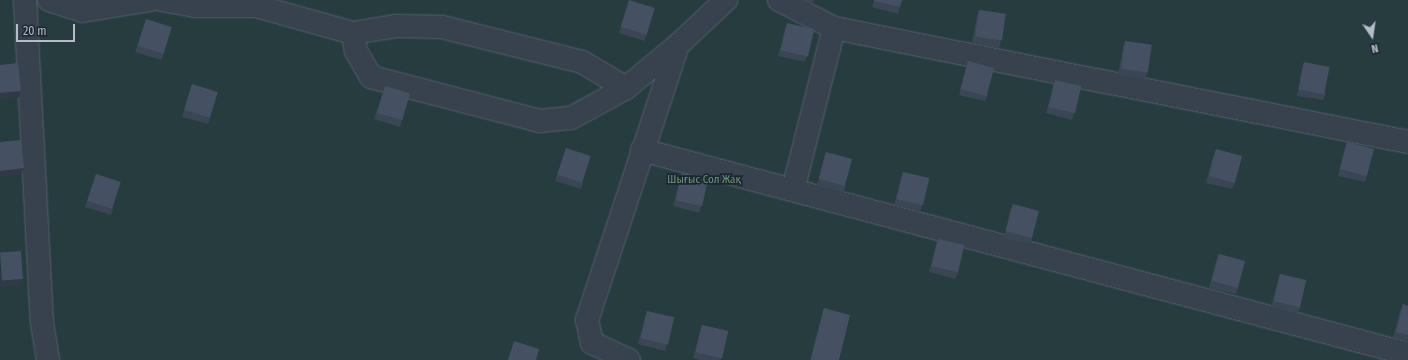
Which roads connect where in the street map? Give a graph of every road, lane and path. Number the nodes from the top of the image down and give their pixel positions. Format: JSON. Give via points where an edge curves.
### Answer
{"nodes":[{"id":1,"x":25,"y":0,"type":"edge"},
{"id":2,"x":49,"y":0,"type":"edge"},
{"id":3,"x":150,"y":0,"type":"edge"},
{"id":4,"x":162,"y":0,"type":"edge"},
{"id":5,"x":726,"y":0,"type":"edge"},
{"id":6,"x":779,"y":0,"type":"edge"},
{"id":7,"x":834,"y":28,"type":"junction"},
{"id":8,"x":353,"y":33,"type":"junction"},
{"id":9,"x":678,"y":45,"type":"junction"},
{"id":10,"x":626,"y":88,"type":"junction"},
{"id":11,"x":1408,"y":142,"type":"edge"},
{"id":12,"x":642,"y":150,"type":"junction"},
{"id":13,"x":793,"y":190,"type":"junction"},
{"id":14,"x":1408,"y":354,"type":"edge"},
{"id":15,"x":48,"y":360,"type":"edge"},
{"id":16,"x":629,"y":360,"type":"edge"}],
"edges":[{"from":1,"to":15,"type":"street","via":[[42,314]]},
{"from":2,"to":3,"type":"street","via":[[82,10]]},
{"from":4,"to":8,"type":"street","via":[[195,6],[256,6]]},
{"from":5,"to":9,"type":"street"},
{"from":6,"to":7,"type":"street"},
{"from":7,"to":11,"type":"street"},
{"from":7,"to":13,"type":"street"},
{"from":8,"to":10,"type":"street","via":[[396,26],[442,27],[582,62]]},
{"from":8,"to":10,"type":"street","via":[[356,51],[371,77],[519,117],[540,121],[571,118]]},
{"from":9,"to":10,"type":"street"},
{"from":9,"to":12,"type":"street"},
{"from":12,"to":13,"type":"street"},
{"from":12,"to":16,"type":"street","via":[[586,320],[592,343]]},
{"from":13,"to":14,"type":"street"}]}
